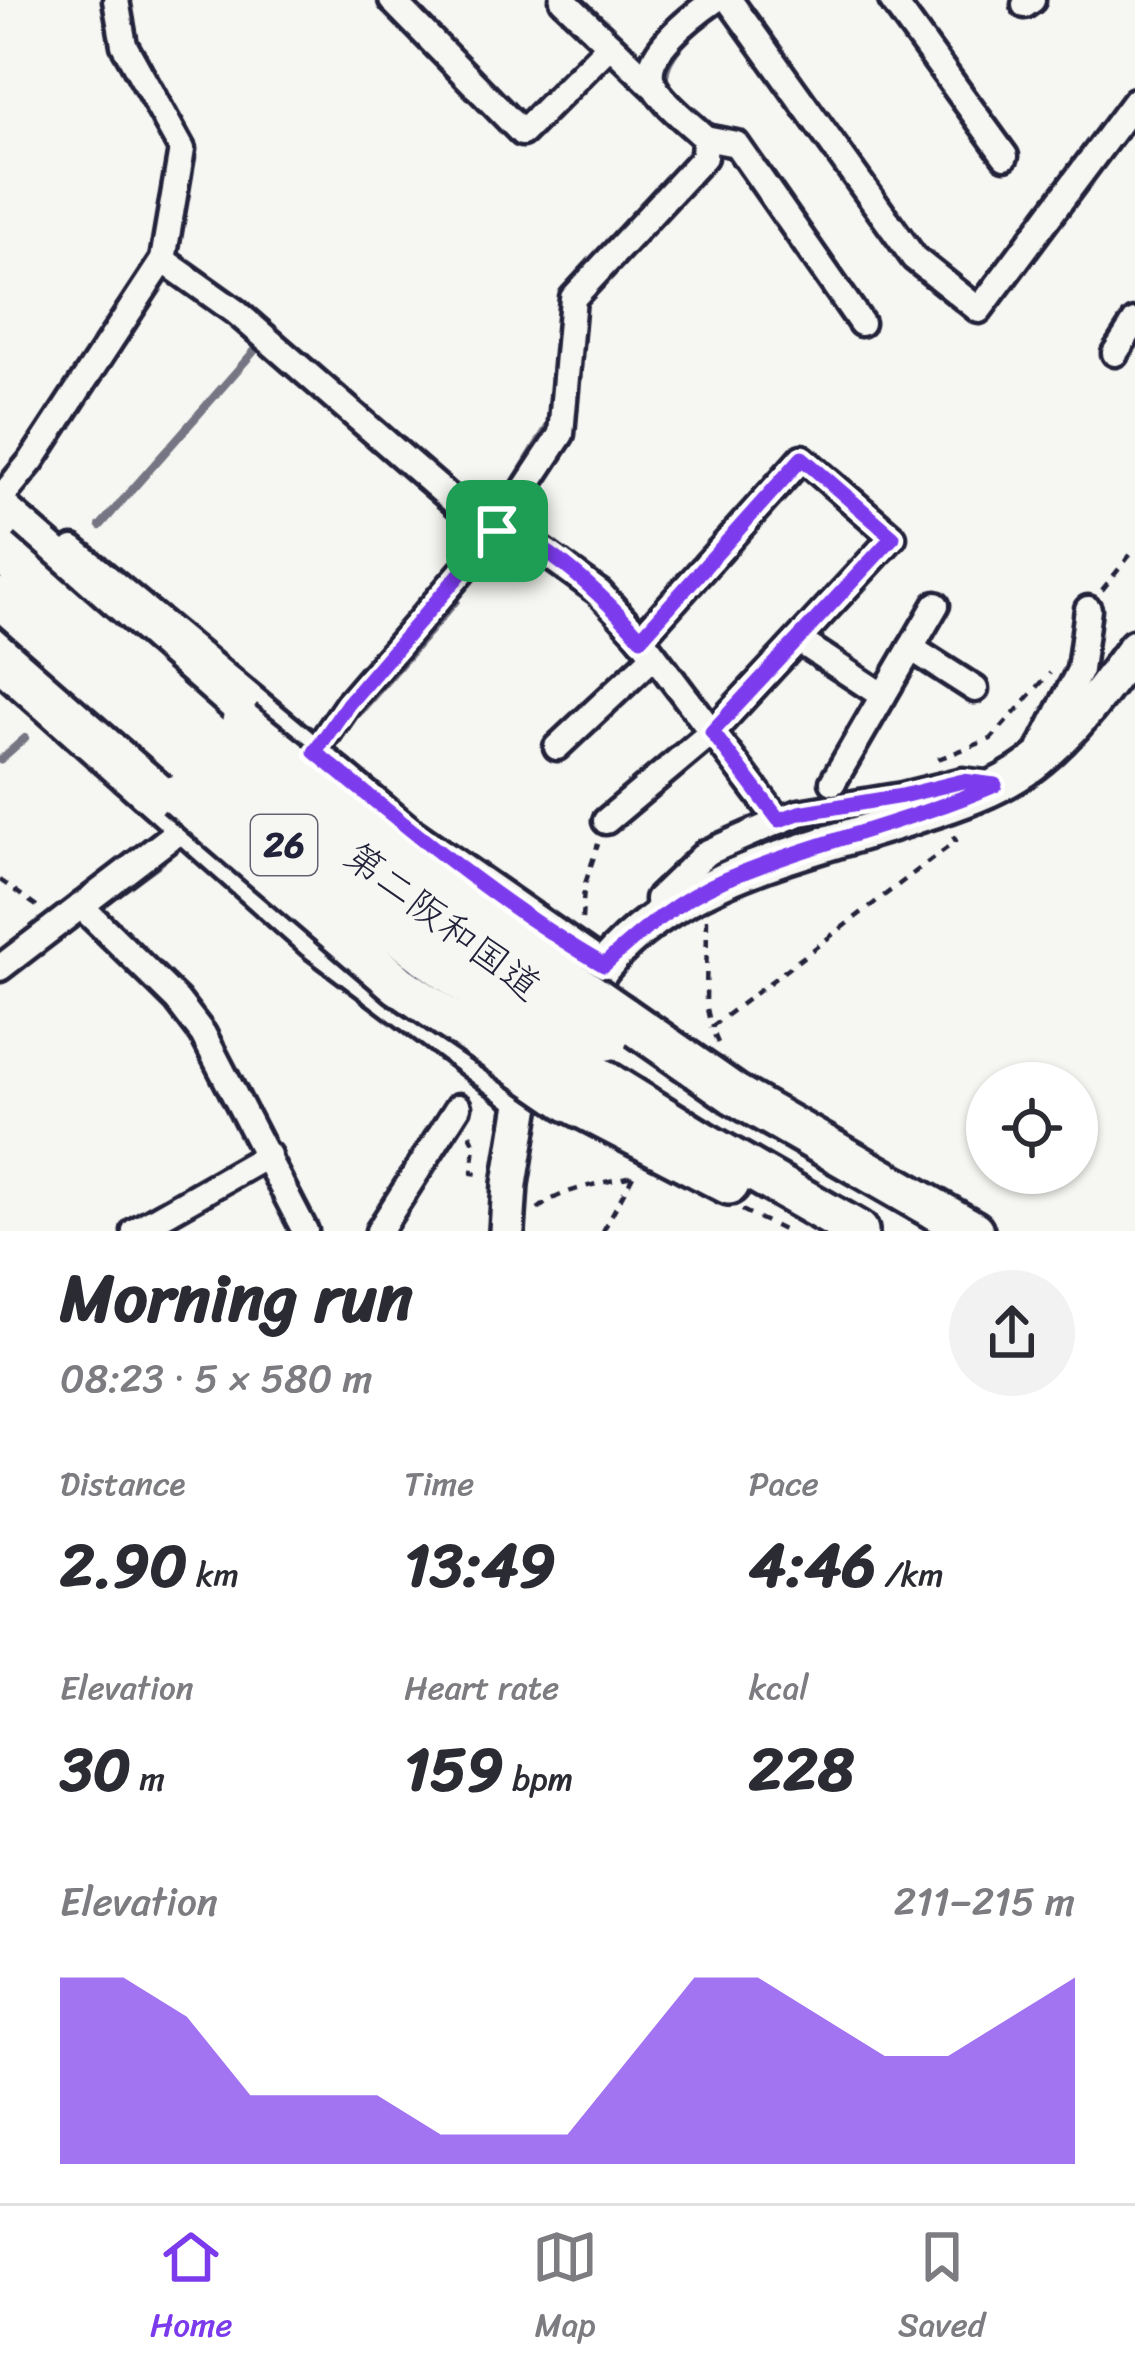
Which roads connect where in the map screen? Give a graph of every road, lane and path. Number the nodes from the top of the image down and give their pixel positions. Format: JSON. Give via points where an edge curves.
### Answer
{"nodes":[{"id":1,"x":116,"y":0,"type":"edge"},
{"id":2,"x":392,"y":0,"type":"edge"},
{"id":3,"x":563,"y":0,"type":"edge"},
{"id":4,"x":892,"y":0,"type":"edge"},
{"id":5,"x":726,"y":2,"type":"edge"},
{"id":6,"x":680,"y":10,"type":"edge"},
{"id":7,"x":610,"y":45,"type":"junction"},
{"id":8,"x":652,"y":85,"type":"junction"},
{"id":9,"x":1135,"y":101,"type":"edge"},
{"id":10,"x":712,"y":140,"type":"junction"},
{"id":11,"x":1006,"y":156,"type":"dead end"},
{"id":12,"x":163,"y":260,"type":"junction"},
{"id":13,"x":1135,"y":322,"type":"edge"},
{"id":14,"x":861,"y":323,"type":"dead end"},
{"id":15,"x":1114,"y":352,"type":"dead end"},
{"id":16,"x":2,"y":497,"type":"edge"},
{"id":17,"x":489,"y":528,"type":"junction"},
{"id":18,"x":1135,"y":549,"type":"edge"},
{"id":19,"x":0,"y":550,"type":"edge"},
{"id":20,"x":0,"y":598,"type":"edge"},
{"id":21,"x":936,"y":605,"type":"dead end"},
{"id":22,"x":1088,"y":609,"type":"joint"},
{"id":23,"x":1084,"y":636,"type":"junction"},
{"id":24,"x":0,"y":637,"type":"edge"},
{"id":25,"x":800,"y":641,"type":"junction"},
{"id":26,"x":648,"y":647,"type":"junction"},
{"id":27,"x":1135,"y":647,"type":"edge"},
{"id":28,"x":911,"y":648,"type":"junction"},
{"id":29,"x":0,"y":669,"type":"edge"},
{"id":30,"x":975,"y":688,"type":"dead end"},
{"id":31,"x":883,"y":696,"type":"junction"},
{"id":32,"x":712,"y":732,"type":"junction"},
{"id":33,"x":557,"y":747,"type":"dead end"},
{"id":34,"x":315,"y":752,"type":"junction"},
{"id":35,"x":927,"y":764,"type":"dead end"},
{"id":36,"x":1031,"y":765,"type":"junction"},
{"id":37,"x":833,"y":782,"type":"dead end"},
{"id":38,"x":995,"y":785,"type":"junction"},
{"id":39,"x":178,"y":813,"type":"junction"},
{"id":40,"x":779,"y":820,"type":"junction"},
{"id":41,"x":606,"y":821,"type":"joint"},
{"id":42,"x":951,"y":830,"type":"dead end"},
{"id":43,"x":0,"y":880,"type":"edge"},
{"id":44,"x":87,"y":912,"type":"junction"},
{"id":45,"x":580,"y":914,"type":"dead end"},
{"id":46,"x":659,"y":917,"type":"junction"},
{"id":47,"x":60,"y":923,"type":"junction"},
{"id":48,"x":695,"y":923,"type":"dead end"},
{"id":49,"x":604,"y":965,"type":"junction"},
{"id":50,"x":0,"y":968,"type":"edge"},
{"id":51,"x":711,"y":1027,"type":"junction"},
{"id":52,"x":596,"y":1057,"type":"junction"},
{"id":53,"x":523,"y":1104,"type":"junction"},
{"id":54,"x":458,"y":1107,"type":"dead end"},
{"id":55,"x":715,"y":1114,"type":"junction"},
{"id":56,"x":268,"y":1155,"type":"junction"},
{"id":57,"x":472,"y":1173,"type":"dead end"},
{"id":58,"x":485,"y":1175,"type":"dead end"},
{"id":59,"x":633,"y":1176,"type":"dead end"},
{"id":60,"x":602,"y":1183,"type":"dead end"},
{"id":61,"x":545,"y":1203,"type":"dead end"},
{"id":62,"x":135,"y":1231,"type":"edge"},
{"id":63,"x":305,"y":1231,"type":"edge"},
{"id":64,"x":379,"y":1231,"type":"edge"},
{"id":65,"x":507,"y":1231,"type":"edge"},
{"id":66,"x":603,"y":1231,"type":"edge"},
{"id":67,"x":832,"y":1231,"type":"edge"},
{"id":68,"x":858,"y":1231,"type":"edge"},
{"id":69,"x":929,"y":1231,"type":"edge"},
{"id":70,"x":973,"y":1231,"type":"edge"}],
"edges":[{"from":1,"to":12,"type":"street","via":[[124,45],[182,149]]},
{"from":2,"to":7,"type":"street","via":[[522,133]]},
{"from":3,"to":7,"type":"street"},
{"from":4,"to":11,"type":"street"},
{"from":5,"to":6,"type":"street"},
{"from":5,"to":9,"type":"street","via":[[914,258],[979,310]]},
{"from":6,"to":8,"type":"street","via":[[650,68]]},
{"from":7,"to":8,"type":"street"},
{"from":8,"to":10,"type":"street"},
{"from":10,"to":14,"type":"street","via":[[736,144]]},
{"from":10,"to":17,"type":"street","via":[[573,298],[561,434]]},
{"from":12,"to":16,"type":"street"},
{"from":12,"to":17,"type":"street","via":[[236,312]]},
{"from":13,"to":15,"type":"street"},
{"from":16,"to":34,"type":"street"},
{"from":16,"to":52,"type":"highway","number":"26","bridge":true,"via":[[242,722],[537,957]]},
{"from":17,"to":26,"type":"street","via":[[517,533],[600,593]]},
{"from":17,"to":34,"type":"street"},
{"from":18,"to":22,"type":"path"},
{"from":19,"to":52,"type":"highway","name":"第二阪和国道","number":"26","bridge":true,"via":[[280,797]]},
{"from":20,"to":52,"type":"highway","name":"第二阪和国道","number":"26","bridge":true,"via":[[258,824],[424,954]]},
{"from":21,"to":28,"type":"street"},
{"from":22,"to":23,"type":"street"},
{"from":23,"to":35,"type":"path","via":[[991,739]]},
{"from":23,"to":36,"type":"street","via":[[1080,670]]},
{"from":24,"to":39,"type":"highway","number":"26"},
{"from":25,"to":26,"type":"street","via":[[893,537],[802,458]]},
{"from":25,"to":31,"type":"street"},
{"from":25,"to":32,"type":"street"},
{"from":26,"to":32,"type":"street"},
{"from":26,"to":33,"type":"street"},
{"from":27,"to":36,"type":"main road"},
{"from":28,"to":30,"type":"street"},
{"from":28,"to":31,"type":"street"},
{"from":29,"to":39,"type":"street"},
{"from":31,"to":37,"type":"street"},
{"from":32,"to":40,"type":"street"},
{"from":32,"to":41,"type":"street"},
{"from":34,"to":39,"type":"street"},
{"from":34,"to":49,"type":"street","via":[[413,832]]},
{"from":36,"to":38,"type":"main road"},
{"from":38,"to":40,"type":"street","via":[[963,781]]},
{"from":38,"to":46,"type":"main road","via":[[722,880]]},
{"from":39,"to":44,"type":"street"},
{"from":39,"to":52,"type":"highway","number":"26","bridge":true,"via":[[399,985]]},
{"from":39,"to":53,"type":"street","via":[[311,945]]},
{"from":40,"to":46,"type":"street","via":[[706,853],[658,898]]},
{"from":41,"to":45,"type":"path"},
{"from":42,"to":51,"type":"path","via":[[956,841]]},
{"from":43,"to":47,"type":"path"},
{"from":44,"to":47,"type":"street"},
{"from":44,"to":56,"type":"street","via":[[203,1034]]},
{"from":46,"to":49,"type":"main road"},
{"from":47,"to":50,"type":"street"},
{"from":48,"to":51,"type":"path","via":[[707,916]]},
{"from":49,"to":53,"type":"main road"},
{"from":51,"to":55,"type":"path"},
{"from":52,"to":55,"type":"highway","name":"第二阪和国道","number":"26"},
{"from":52,"to":55,"type":"highway","number":"26"},
{"from":53,"to":65,"type":"main road"},
{"from":54,"to":64,"type":"street"},
{"from":55,"to":67,"type":"highway","number":"26"},
{"from":55,"to":68,"type":"highway","name":"第二阪和国道","number":"26"},
{"from":55,"to":69,"type":"highway","name":"第二阪和国道","number":"26"},
{"from":55,"to":70,"type":"highway","number":"26"},
{"from":56,"to":62,"type":"street"},
{"from":56,"to":63,"type":"street"},
{"from":57,"to":58,"type":"path"},
{"from":59,"to":66,"type":"path"},
{"from":60,"to":61,"type":"path"}]}
